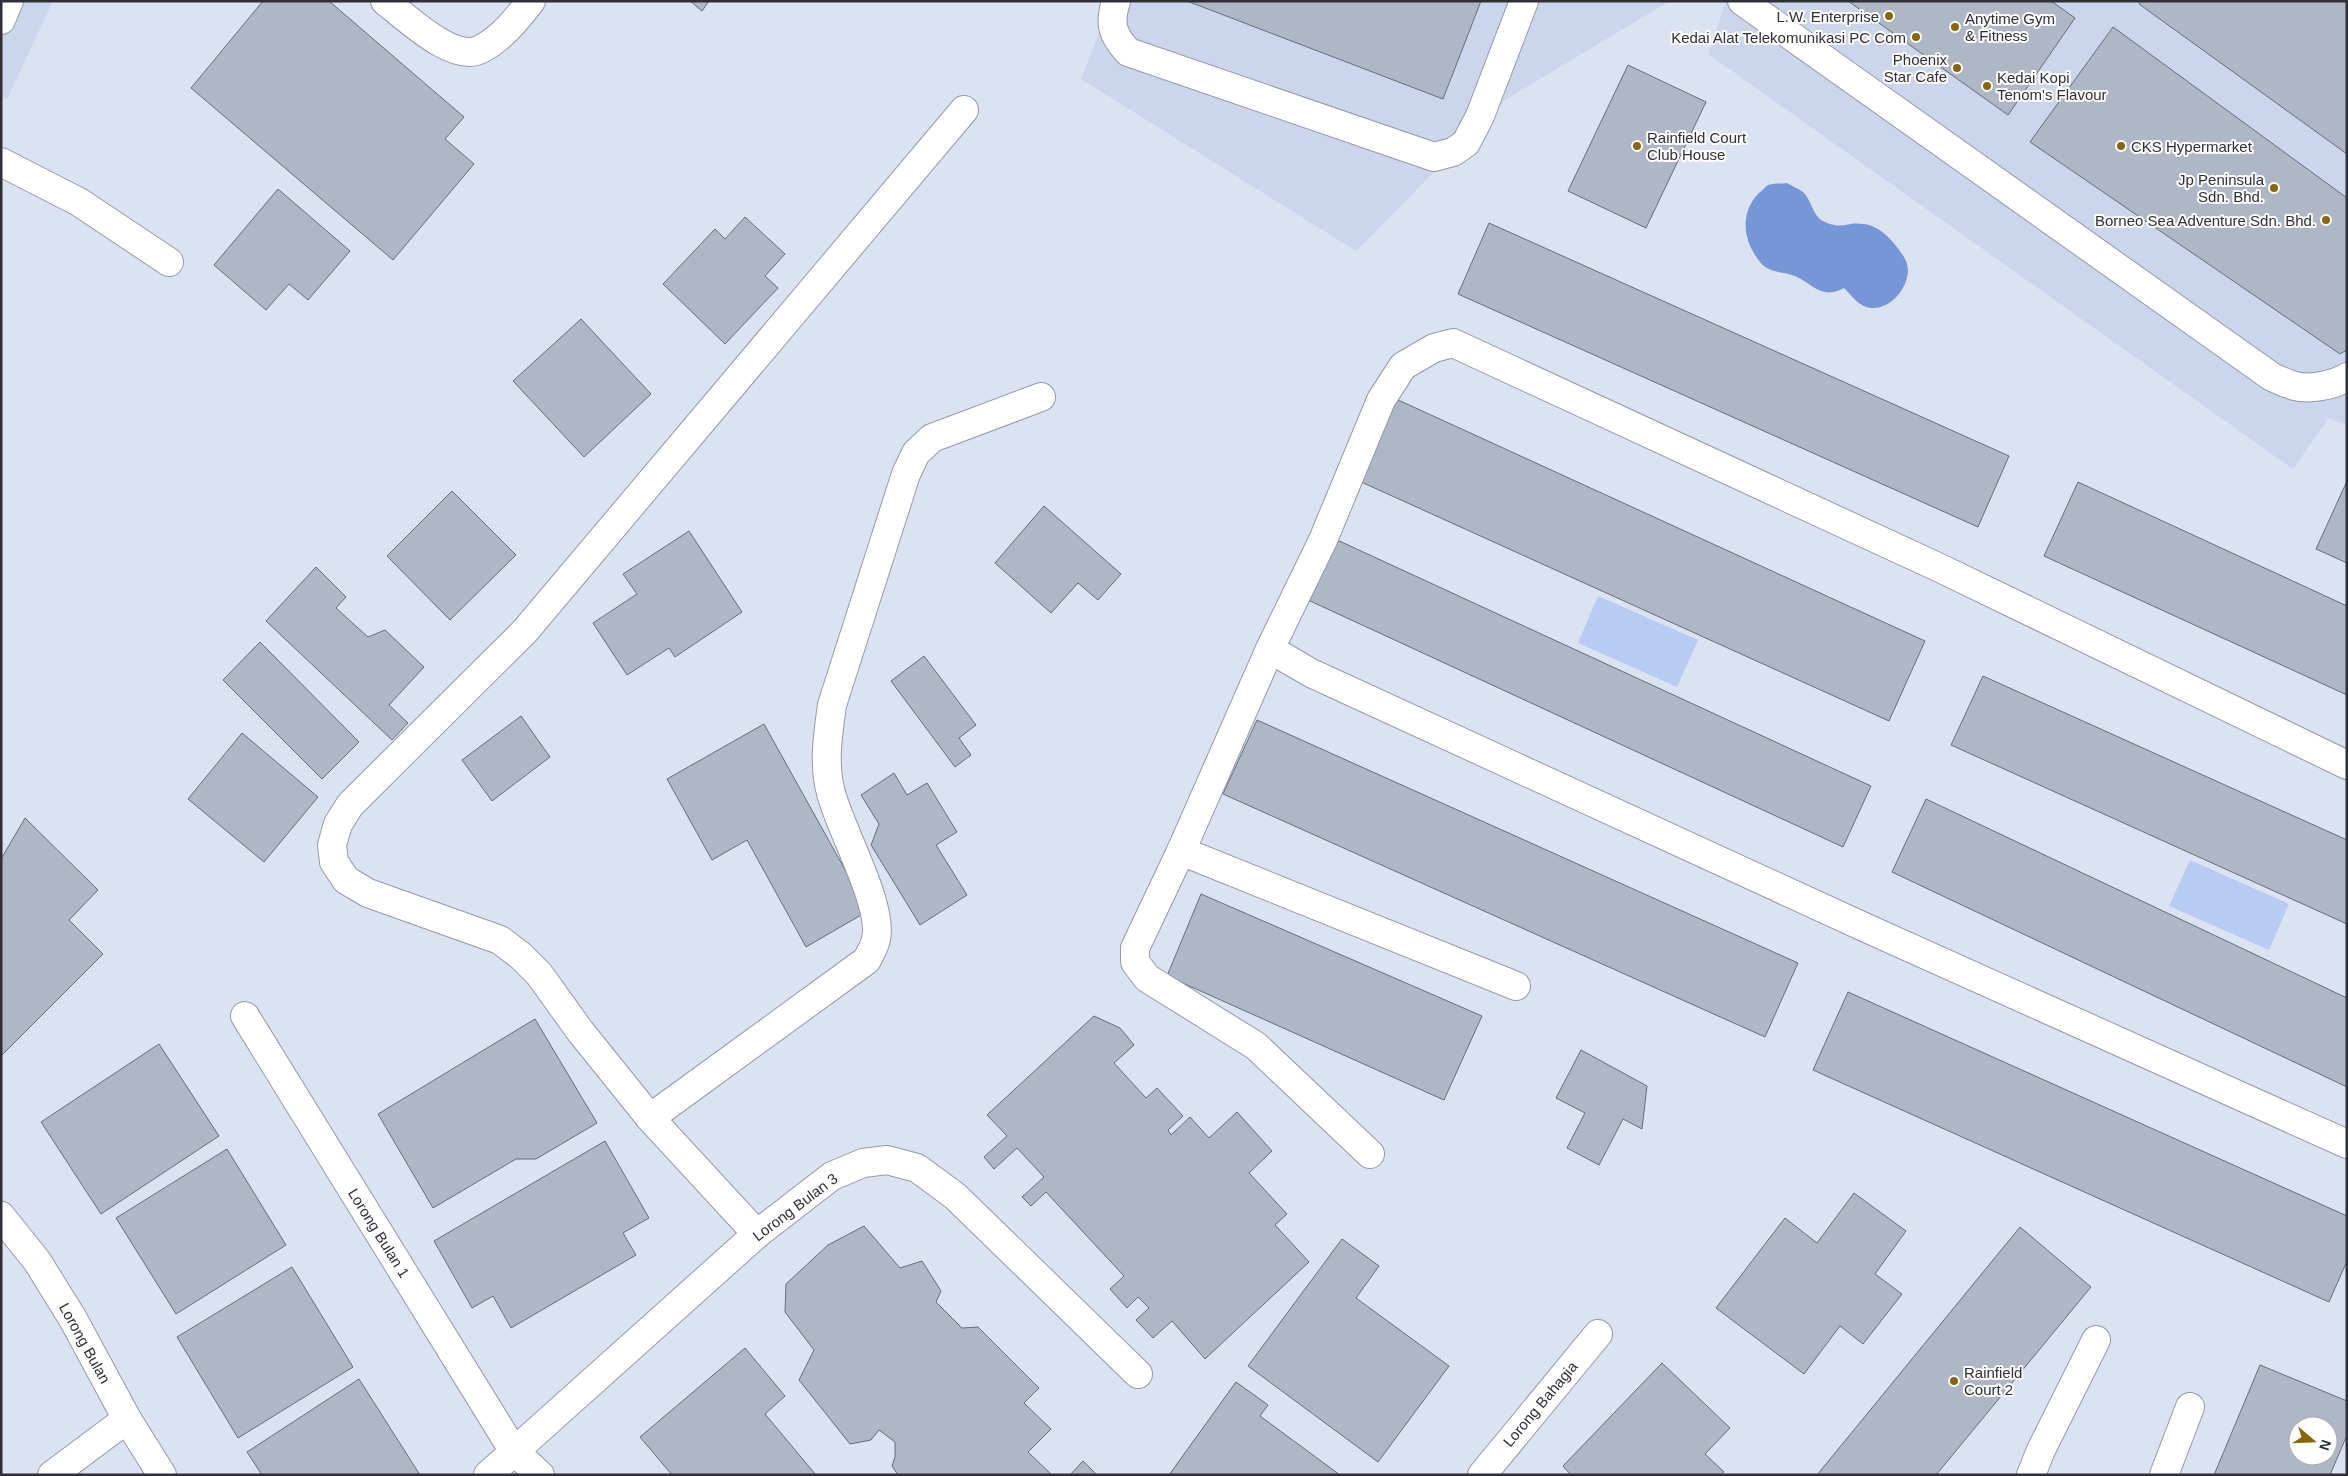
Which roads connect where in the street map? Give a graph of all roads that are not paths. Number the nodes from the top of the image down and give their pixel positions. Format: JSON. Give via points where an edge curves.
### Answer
{"nodes":[{"id":1,"x":9,"y":1,"type":"edge"},
{"id":2,"x":385,"y":1,"type":"edge"},
{"id":3,"x":531,"y":1,"type":"edge"},
{"id":4,"x":1116,"y":1,"type":"edge"},
{"id":5,"x":1524,"y":1,"type":"edge"},
{"id":6,"x":1742,"y":1,"type":"edge"},
{"id":7,"x":1,"y":20,"type":"edge"},
{"id":8,"x":964,"y":110,"type":"dead end"},
{"id":9,"x":1,"y":162,"type":"edge"},
{"id":10,"x":170,"y":262,"type":"dead end"},
{"id":11,"x":2347,"y":377,"type":"edge"},
{"id":12,"x":1041,"y":396,"type":"dead end"},
{"id":13,"x":1270,"y":649,"type":"junction"},
{"id":14,"x":2347,"y":765,"type":"edge"},
{"id":15,"x":1181,"y":851,"type":"junction"},
{"id":16,"x":1516,"y":986,"type":"dead end"},
{"id":17,"x":245,"y":1016,"type":"dead end"},
{"id":18,"x":650,"y":1118,"type":"junction"},
{"id":19,"x":2347,"y":1144,"type":"edge"},
{"id":20,"x":1370,"y":1154,"type":"dead end"},
{"id":21,"x":1,"y":1216,"type":"edge"},
{"id":22,"x":757,"y":1234,"type":"junction"},
{"id":23,"x":1598,"y":1334,"type":"dead end"},
{"id":24,"x":2096,"y":1340,"type":"dead end"},
{"id":25,"x":1138,"y":1374,"type":"dead end"},
{"id":26,"x":2190,"y":1407,"type":"dead end"},
{"id":27,"x":127,"y":1419,"type":"junction"},
{"id":28,"x":513,"y":1450,"type":"junction"},
{"id":29,"x":52,"y":1475,"type":"edge"},
{"id":30,"x":162,"y":1475,"type":"edge"},
{"id":31,"x":488,"y":1475,"type":"edge"},
{"id":32,"x":540,"y":1475,"type":"edge"},
{"id":33,"x":1482,"y":1475,"type":"edge"},
{"id":34,"x":2031,"y":1475,"type":"edge"},
{"id":35,"x":2164,"y":1475,"type":"edge"}],
"edges":[{"from":1,"to":7,"type":"street"},
{"from":2,"to":3,"type":"street","via":[[439,42],[458,52],[480,50],[506,32]]},
{"from":4,"to":5,"type":"street","via":[[1111,24],[1116,39],[1128,52],[1434,157],[1453,152],[1466,143],[1480,116]]},
{"from":6,"to":11,"type":"street","via":[[2272,377],[2296,387]]},
{"from":8,"to":18,"type":"street","via":[[525,631],[350,806],[338,824],[332,845],[334,862],[346,880],[368,893],[500,940],[539,974]]},
{"from":9,"to":10,"type":"street","via":[[79,202]]},
{"from":12,"to":18,"type":"street","via":[[932,438],[916,453],[906,474],[832,706],[827,736],[830,793],[877,921],[876,939],[867,960]]},
{"from":13,"to":14,"type":"street","via":[[1323,540],[1381,400],[1403,366],[1434,348],[1452,343],[1942,569]]},
{"from":13,"to":15,"type":"street"},
{"from":13,"to":19,"type":"street","via":[[1311,673],[1791,894]]},
{"from":15,"to":16,"type":"street"},
{"from":15,"to":20,"type":"street","via":[[1140,934],[1135,962],[1147,978],[1256,1046]]},
{"from":17,"to":28,"type":"street","name":"Lorong Bulan 1"},
{"from":18,"to":22,"type":"street"},
{"from":21,"to":27,"type":"street","name":"Lorong Bulan","via":[[42,1269]]},
{"from":22,"to":25,"type":"street","name":"Lorong Bulan 3","via":[[832,1176],[863,1163],[887,1160],[917,1168],[955,1196]]},
{"from":22,"to":28,"type":"street","name":"Lorong Bulan 3"},
{"from":23,"to":33,"type":"street","name":"Lorong Bahagia"},
{"from":24,"to":34,"type":"street"},
{"from":26,"to":35,"type":"street"},
{"from":27,"to":29,"type":"street"},
{"from":27,"to":30,"type":"street","name":"Lorong Bulan"},
{"from":28,"to":31,"type":"street","name":"Lorong Bulan 3"},
{"from":28,"to":32,"type":"street","name":"Lorong Bulan 1"}]}
